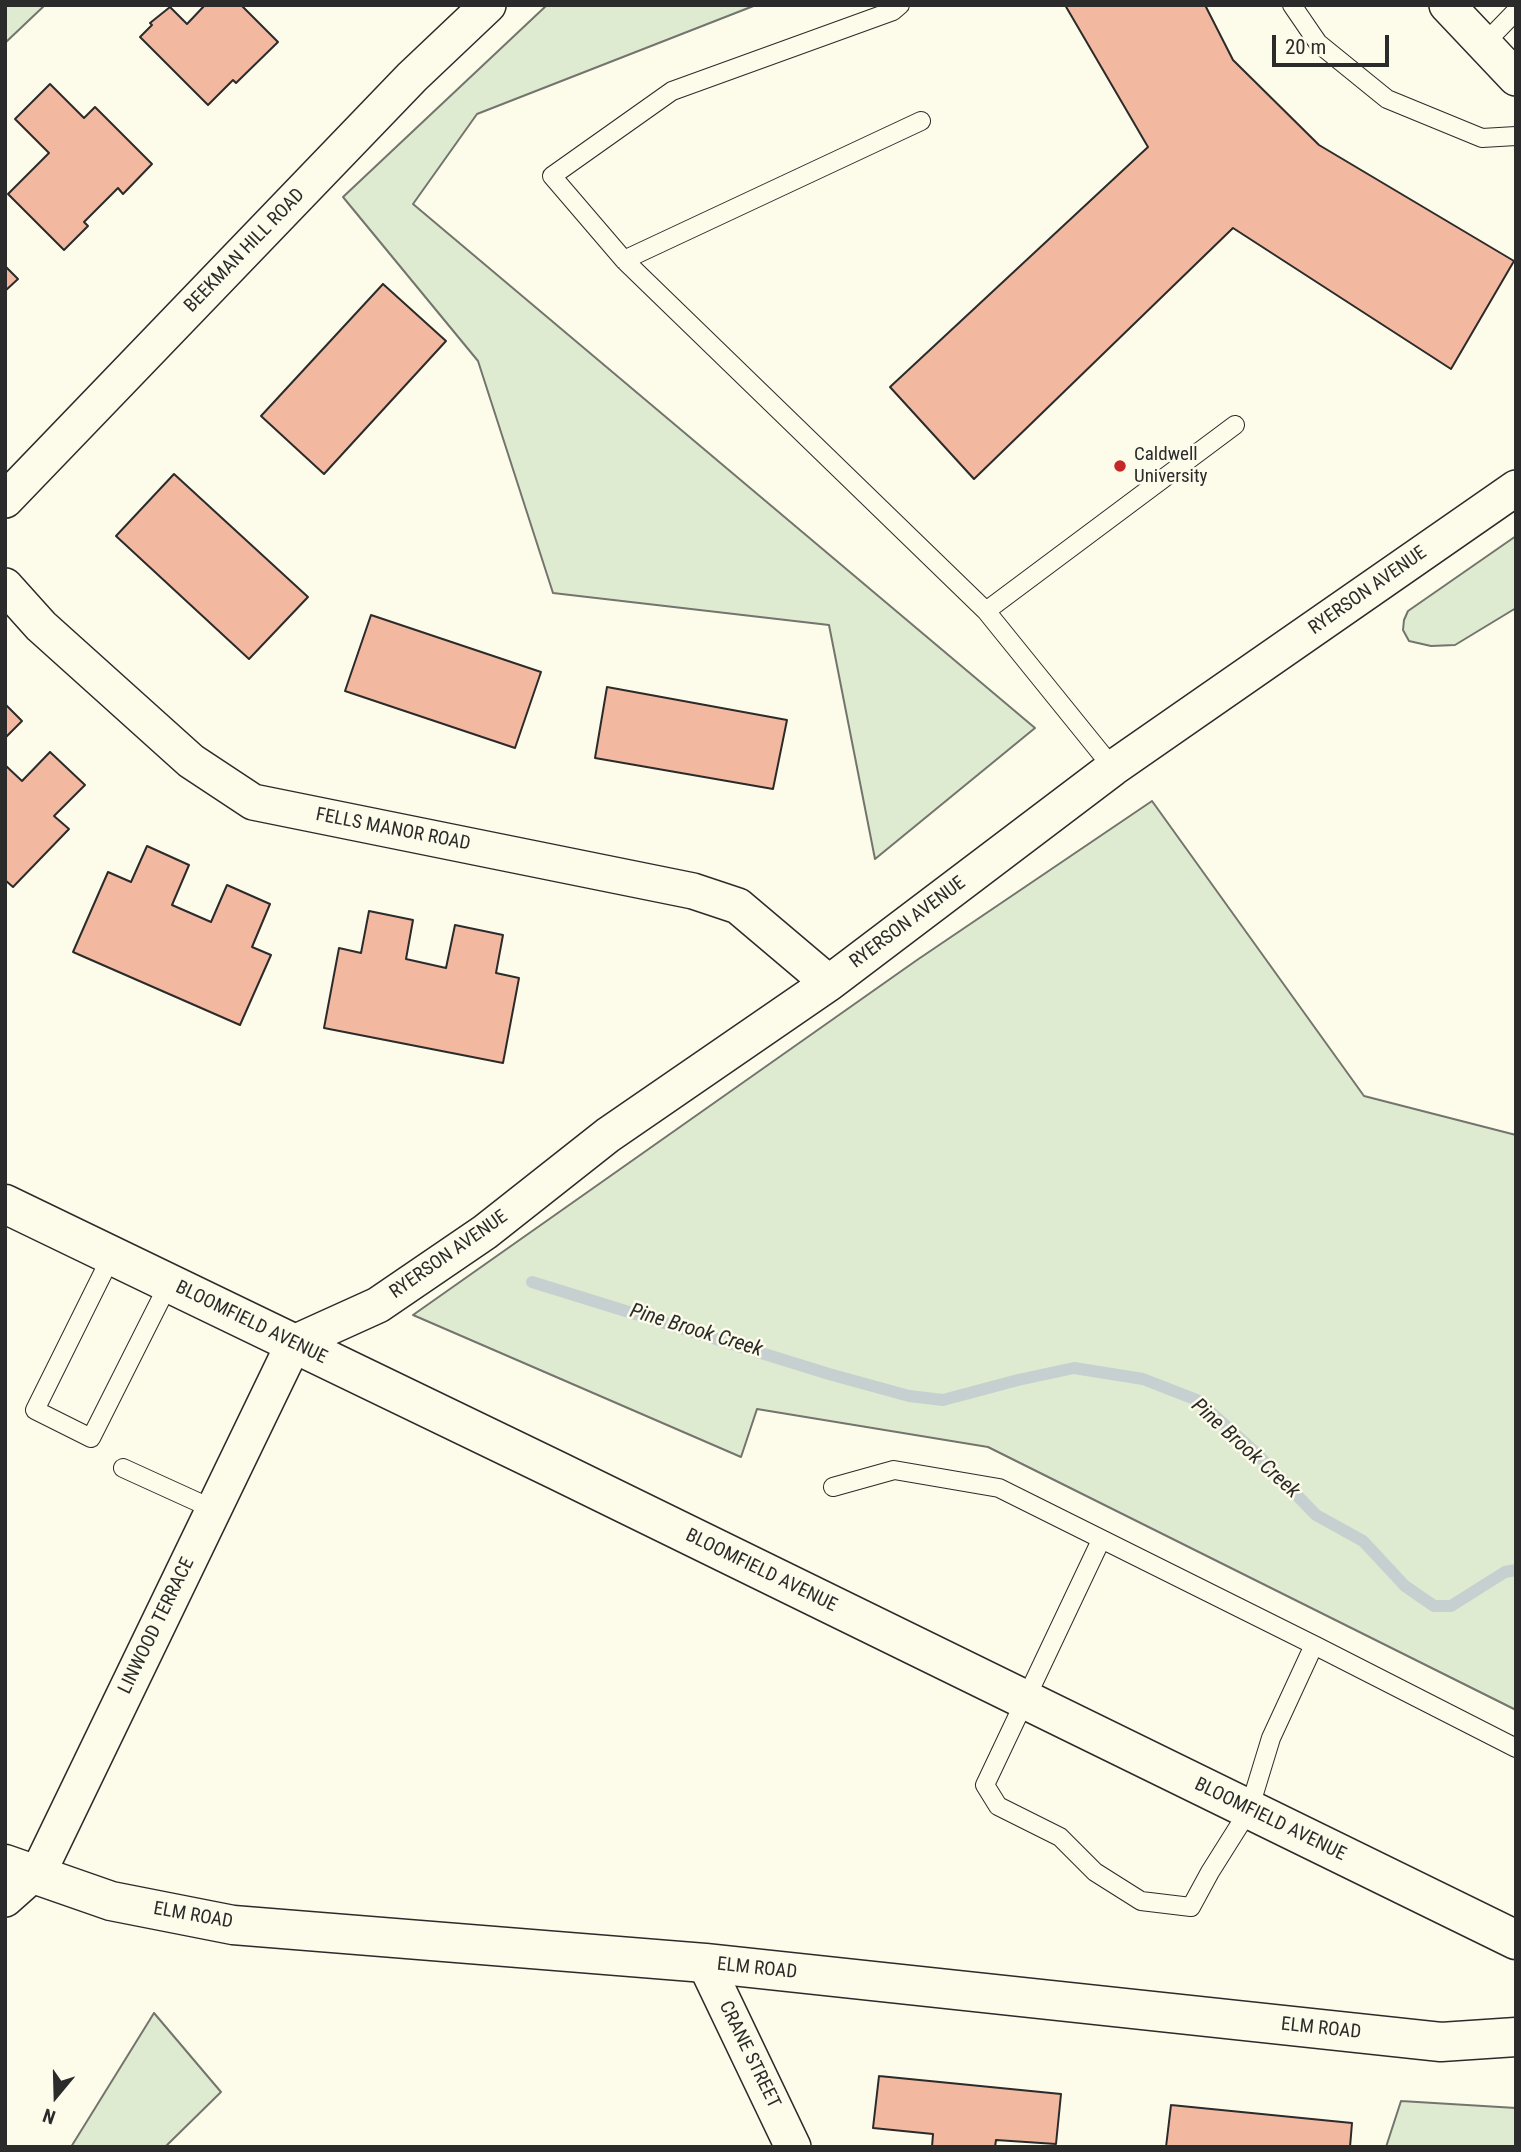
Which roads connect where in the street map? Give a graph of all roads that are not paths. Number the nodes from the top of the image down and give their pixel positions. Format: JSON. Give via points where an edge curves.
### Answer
{"nodes":[{"id":1,"x":488,"y":5,"type":"edge"},
{"id":2,"x":1292,"y":5,"type":"edge"},
{"id":3,"x":1447,"y":5,"type":"edge"},
{"id":4,"x":896,"y":8,"type":"edge"},
{"id":5,"x":1516,"y":10,"type":"edge"},
{"id":6,"x":1484,"y":44,"type":"junction"},
{"id":7,"x":1516,"y":78,"type":"edge"},
{"id":8,"x":921,"y":121,"type":"dead end"},
{"id":9,"x":1516,"y":136,"type":"edge"},
{"id":10,"x":624,"y":260,"type":"junction"},
{"id":11,"x":1236,"y":425,"type":"dead end"},
{"id":12,"x":1516,"y":488,"type":"edge"},
{"id":13,"x":5,"y":500,"type":"edge"},
{"id":14,"x":5,"y":586,"type":"edge"},
{"id":15,"x":986,"y":611,"type":"junction"},
{"id":16,"x":1113,"y":768,"type":"junction"},
{"id":17,"x":829,"y":983,"type":"junction"},
{"id":18,"x":5,"y":1204,"type":"edge"},
{"id":19,"x":112,"y":1255,"type":"junction"},
{"id":20,"x":169,"y":1283,"type":"junction"},
{"id":21,"x":293,"y":1343,"type":"junction"},
{"id":22,"x":123,"y":1468,"type":"dead end"},
{"id":23,"x":833,"y":1487,"type":"dead end"},
{"id":24,"x":213,"y":1509,"type":"junction"},
{"id":25,"x":1101,"y":1540,"type":"junction"},
{"id":26,"x":1314,"y":1645,"type":"junction"},
{"id":27,"x":1026,"y":1701,"type":"junction"},
{"id":28,"x":1516,"y":1748,"type":"edge"},
{"id":29,"x":1249,"y":1810,"type":"junction"},
{"id":30,"x":14,"y":1879,"type":"edge"},
{"id":31,"x":1516,"y":1940,"type":"edge"},
{"id":32,"x":705,"y":1963,"type":"junction"},
{"id":33,"x":1516,"y":2037,"type":"edge"},
{"id":34,"x":793,"y":2147,"type":"edge"}],
"edges":[{"from":1,"to":13,"type":"street","name":"BEEKMAN HILL ROAD","via":[[412,77]]},
{"from":2,"to":9,"type":"lane","via":[[1318,43],[1387,99],[1482,138]]},
{"from":3,"to":6,"type":"street"},
{"from":4,"to":10,"type":"lane","via":[[672,91],[552,176]]},
{"from":5,"to":6,"type":"lane"},
{"from":6,"to":7,"type":"street"},
{"from":8,"to":10,"type":"lane"},
{"from":10,"to":15,"type":"lane"},
{"from":11,"to":15,"type":"lane"},
{"from":12,"to":16,"type":"street","name":"RYERSON AVENUE"},
{"from":14,"to":17,"type":"street","name":"FELLS MANOR ROAD","via":[[41,626],[191,761],[253,802],[693,891],[738,906]]},
{"from":15,"to":16,"type":"lane"},
{"from":16,"to":17,"type":"street","name":"RYERSON AVENUE"},
{"from":17,"to":21,"type":"street","name":"RYERSON AVENUE","via":[[608,1135],[485,1232],[378,1305]]},
{"from":18,"to":19,"type":"main road","name":"BLOOMFIELD AVENUE"},
{"from":19,"to":20,"type":"main road","name":"BLOOMFIELD AVENUE"},
{"from":19,"to":20,"type":"lane","via":[[36,1410],[91,1438]]},
{"from":20,"to":21,"type":"main road","name":"BLOOMFIELD AVENUE"},
{"from":21,"to":24,"type":"street","name":"LINWOOD TERRACE"},
{"from":21,"to":27,"type":"main road","name":"BLOOMFIELD AVENUE"},
{"from":22,"to":24,"type":"lane"},
{"from":23,"to":25,"type":"lane","via":[[894,1470],[999,1488]]},
{"from":24,"to":30,"type":"street","name":"LINWOOD TERRACE","via":[[41,1867]]},
{"from":25,"to":26,"type":"lane"},
{"from":25,"to":27,"type":"lane"},
{"from":26,"to":28,"type":"lane"},
{"from":26,"to":29,"type":"lane","via":[[1271,1738]]},
{"from":27,"to":29,"type":"main road","name":"BLOOMFIELD AVENUE"},
{"from":27,"to":29,"type":"lane","via":[[985,1785],[998,1806],[1060,1837],[1095,1872],[1141,1901],[1191,1907]]},
{"from":29,"to":31,"type":"main road","name":"BLOOMFIELD AVENUE"},
{"from":30,"to":32,"type":"main road","name":"ELM ROAD","via":[[233,1925]]},
{"from":32,"to":33,"type":"main road","name":"ELM ROAD","via":[[1441,2042]]},
{"from":32,"to":34,"type":"street","name":"CRANE STREET"}]}
